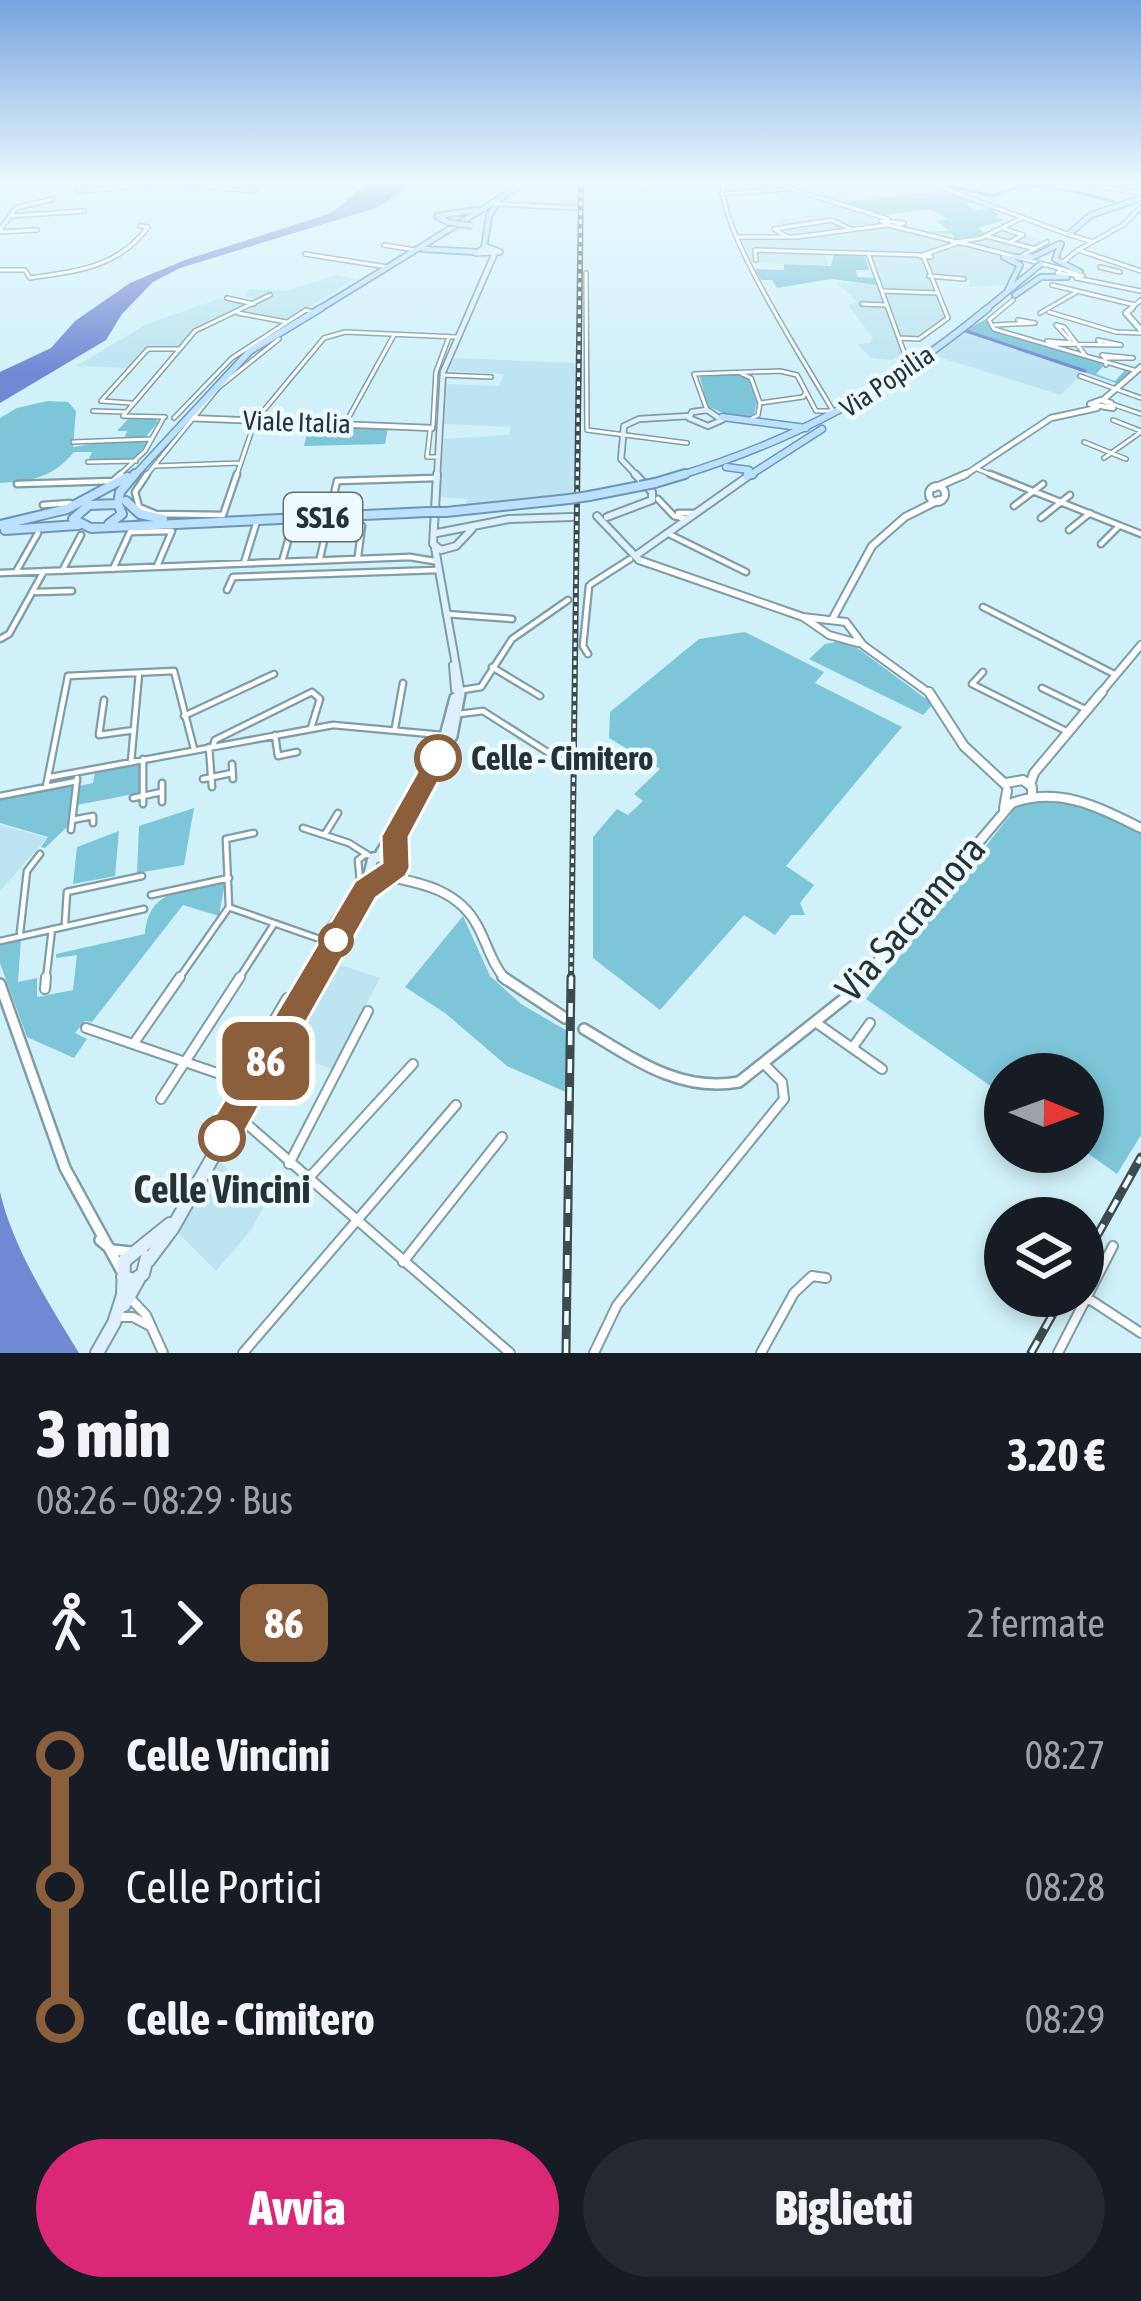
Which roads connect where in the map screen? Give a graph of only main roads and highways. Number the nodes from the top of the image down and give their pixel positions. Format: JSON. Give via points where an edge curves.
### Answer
{"nodes":[{"id":1,"x":421,"y":246,"type":"edge"},
{"id":2,"x":483,"y":246,"type":"edge"},
{"id":3,"x":1051,"y":246,"type":"edge"},
{"id":4,"x":1057,"y":246,"type":"edge"},
{"id":5,"x":1061,"y":246,"type":"edge"},
{"id":6,"x":484,"y":249,"type":"junction"},
{"id":7,"x":494,"y":252,"type":"joint"},
{"id":8,"x":401,"y":258,"type":"junction"},
{"id":9,"x":1079,"y":275,"type":"road end"},
{"id":10,"x":1066,"y":278,"type":"road end"},
{"id":11,"x":1004,"y":297,"type":"junction"},
{"id":12,"x":960,"y":331,"type":"junction"},
{"id":13,"x":692,"y":416,"type":"junction"},
{"id":14,"x":833,"y":416,"type":"junction"},
{"id":15,"x":722,"y":418,"type":"junction"},
{"id":16,"x":754,"y":420,"type":"junction"},
{"id":17,"x":817,"y":426,"type":"junction"},
{"id":18,"x":748,"y":455,"type":"junction"},
{"id":19,"x":142,"y":466,"type":"junction"},
{"id":20,"x":692,"y":476,"type":"junction"},
{"id":21,"x":748,"y":477,"type":"junction"},
{"id":22,"x":653,"y":487,"type":"junction"},
{"id":23,"x":100,"y":502,"type":"junction"},
{"id":24,"x":121,"y":507,"type":"junction"},
{"id":25,"x":75,"y":513,"type":"junction"},
{"id":26,"x":572,"y":517,"type":"dead end"},
{"id":27,"x":583,"y":517,"type":"dead end"},
{"id":28,"x":220,"y":518,"type":"junction"},
{"id":29,"x":603,"y":518,"type":"junction"},
{"id":30,"x":192,"y":520,"type":"junction"},
{"id":31,"x":434,"y":523,"type":"junction"},
{"id":32,"x":109,"y":524,"type":"junction"},
{"id":33,"x":472,"y":529,"type":"junction"},
{"id":34,"x":0,"y":530,"type":"edge"},
{"id":35,"x":80,"y":530,"type":"junction"},
{"id":36,"x":449,"y":531,"type":"junction"},
{"id":37,"x":436,"y":534,"type":"junction"},
{"id":38,"x":459,"y":539,"type":"junction"},
{"id":39,"x":434,"y":545,"type":"junction"},
{"id":40,"x":446,"y":550,"type":"junction"},
{"id":41,"x":436,"y":565,"type":"junction"},
{"id":42,"x":458,"y":691,"type":"junction"},
{"id":43,"x":440,"y":754,"type":"junction"},
{"id":44,"x":395,"y":836,"type":"junction"},
{"id":45,"x":372,"y":859,"type":"junction"},
{"id":46,"x":396,"y":861,"type":"junction"},
{"id":47,"x":383,"y":876,"type":"junction"},
{"id":48,"x":365,"y":890,"type":"junction"},
{"id":49,"x":141,"y":1255,"type":"junction"},
{"id":50,"x":128,"y":1275,"type":"junction"},
{"id":51,"x":116,"y":1320,"type":"junction"},
{"id":52,"x":97,"y":1353,"type":"edge"}],
"edges":[{"from":1,"to":8,"type":"main road"},
{"from":2,"to":6,"type":"main road","bridge":true},
{"from":3,"to":11,"type":"main road","via":[[1033,257],[1007,257],[1021,265]]},
{"from":4,"to":11,"type":"main road","name":"Via Popilia","number":"SS16"},
{"from":5,"to":9,"type":"main road","via":[[1055,258],[1062,270]]},
{"from":6,"to":7,"type":"main road"},
{"from":6,"to":7,"type":"main road"},
{"from":6,"to":8,"type":"main road","via":[[432,248]]},
{"from":6,"to":31,"type":"main road","via":[[481,294],[441,371]]},
{"from":8,"to":19,"type":"main road","via":[[223,370]]},
{"from":10,"to":12,"type":"main road","via":[[1039,278]]},
{"from":11,"to":12,"type":"main road","name":"Via Popilia","number":"SS16"},
{"from":12,"to":14,"type":"main road","name":"Via Popilia","number":"SS16"},
{"from":13,"to":15,"type":"main road","via":[[708,426]]},
{"from":13,"to":15,"type":"main road","via":[[705,407]]},
{"from":13,"to":22,"type":"main road","via":[[626,424],[622,462]]},
{"from":14,"to":17,"type":"main road","number":"SS16"},
{"from":14,"to":20,"type":"main road","number":"SS16","via":[[772,450]]},
{"from":14,"to":21,"type":"main road"},
{"from":15,"to":16,"type":"main road"},
{"from":16,"to":17,"type":"main road"},
{"from":16,"to":18,"type":"main road","via":[[775,429],[777,439]]},
{"from":17,"to":18,"type":"main road","number":"SS16"},
{"from":18,"to":22,"type":"main road","number":"SS16"},
{"from":19,"to":23,"type":"main road"},
{"from":19,"to":24,"type":"main road","via":[[120,493]]},
{"from":19,"to":30,"type":"main road","via":[[127,489],[128,506],[147,517]]},
{"from":19,"to":34,"type":"main road","via":[[86,502]]},
{"from":20,"to":21,"type":"main road","via":[[734,465]]},
{"from":20,"to":22,"type":"main road","number":"SS16"},
{"from":21,"to":29,"type":"main road","via":[[634,557]]},
{"from":22,"to":28,"type":"main road","number":"SS16","bridge":true,"via":[[446,512]]},
{"from":22,"to":29,"type":"main road","via":[[652,500]]},
{"from":23,"to":24,"type":"main road","number":"SS16"},
{"from":23,"to":25,"type":"main road"},
{"from":24,"to":30,"type":"main road","number":"SS16","via":[[139,520]]},
{"from":24,"to":32,"type":"main road"},
{"from":25,"to":34,"type":"main road"},
{"from":25,"to":35,"type":"main road"},
{"from":26,"to":33,"type":"main road"},
{"from":27,"to":29,"type":"main road"},
{"from":28,"to":30,"type":"main road","number":"SS16"},
{"from":28,"to":32,"type":"main road","number":"SS16"},
{"from":31,"to":36,"type":"main road"},
{"from":31,"to":37,"type":"main road"},
{"from":32,"to":35,"type":"main road","number":"SS16"},
{"from":33,"to":36,"type":"main road"},
{"from":33,"to":38,"type":"main road"},
{"from":34,"to":35,"type":"main road","number":"SS16"},
{"from":36,"to":37,"type":"main road"},
{"from":36,"to":38,"type":"main road"},
{"from":37,"to":39,"type":"main road"},
{"from":38,"to":40,"type":"main road"},
{"from":39,"to":40,"type":"main road"},
{"from":39,"to":41,"type":"main road"},
{"from":40,"to":41,"type":"main road"},
{"from":41,"to":42,"type":"main road"},
{"from":42,"to":43,"type":"main road"},
{"from":42,"to":43,"type":"main road","via":[[459,714]]},
{"from":43,"to":44,"type":"main road"},
{"from":44,"to":45,"type":"main road"},
{"from":44,"to":46,"type":"main road"},
{"from":45,"to":46,"type":"main road"},
{"from":45,"to":47,"type":"main road"},
{"from":45,"to":48,"type":"main road"},
{"from":46,"to":47,"type":"main road"},
{"from":47,"to":48,"type":"main road"},
{"from":48,"to":49,"type":"main road","via":[[272,1036],[175,1219]]},
{"from":49,"to":50,"type":"main road"},
{"from":49,"to":50,"type":"main road"},
{"from":50,"to":51,"type":"main road"},
{"from":50,"to":51,"type":"main road"},
{"from":51,"to":52,"type":"main road"}]}
